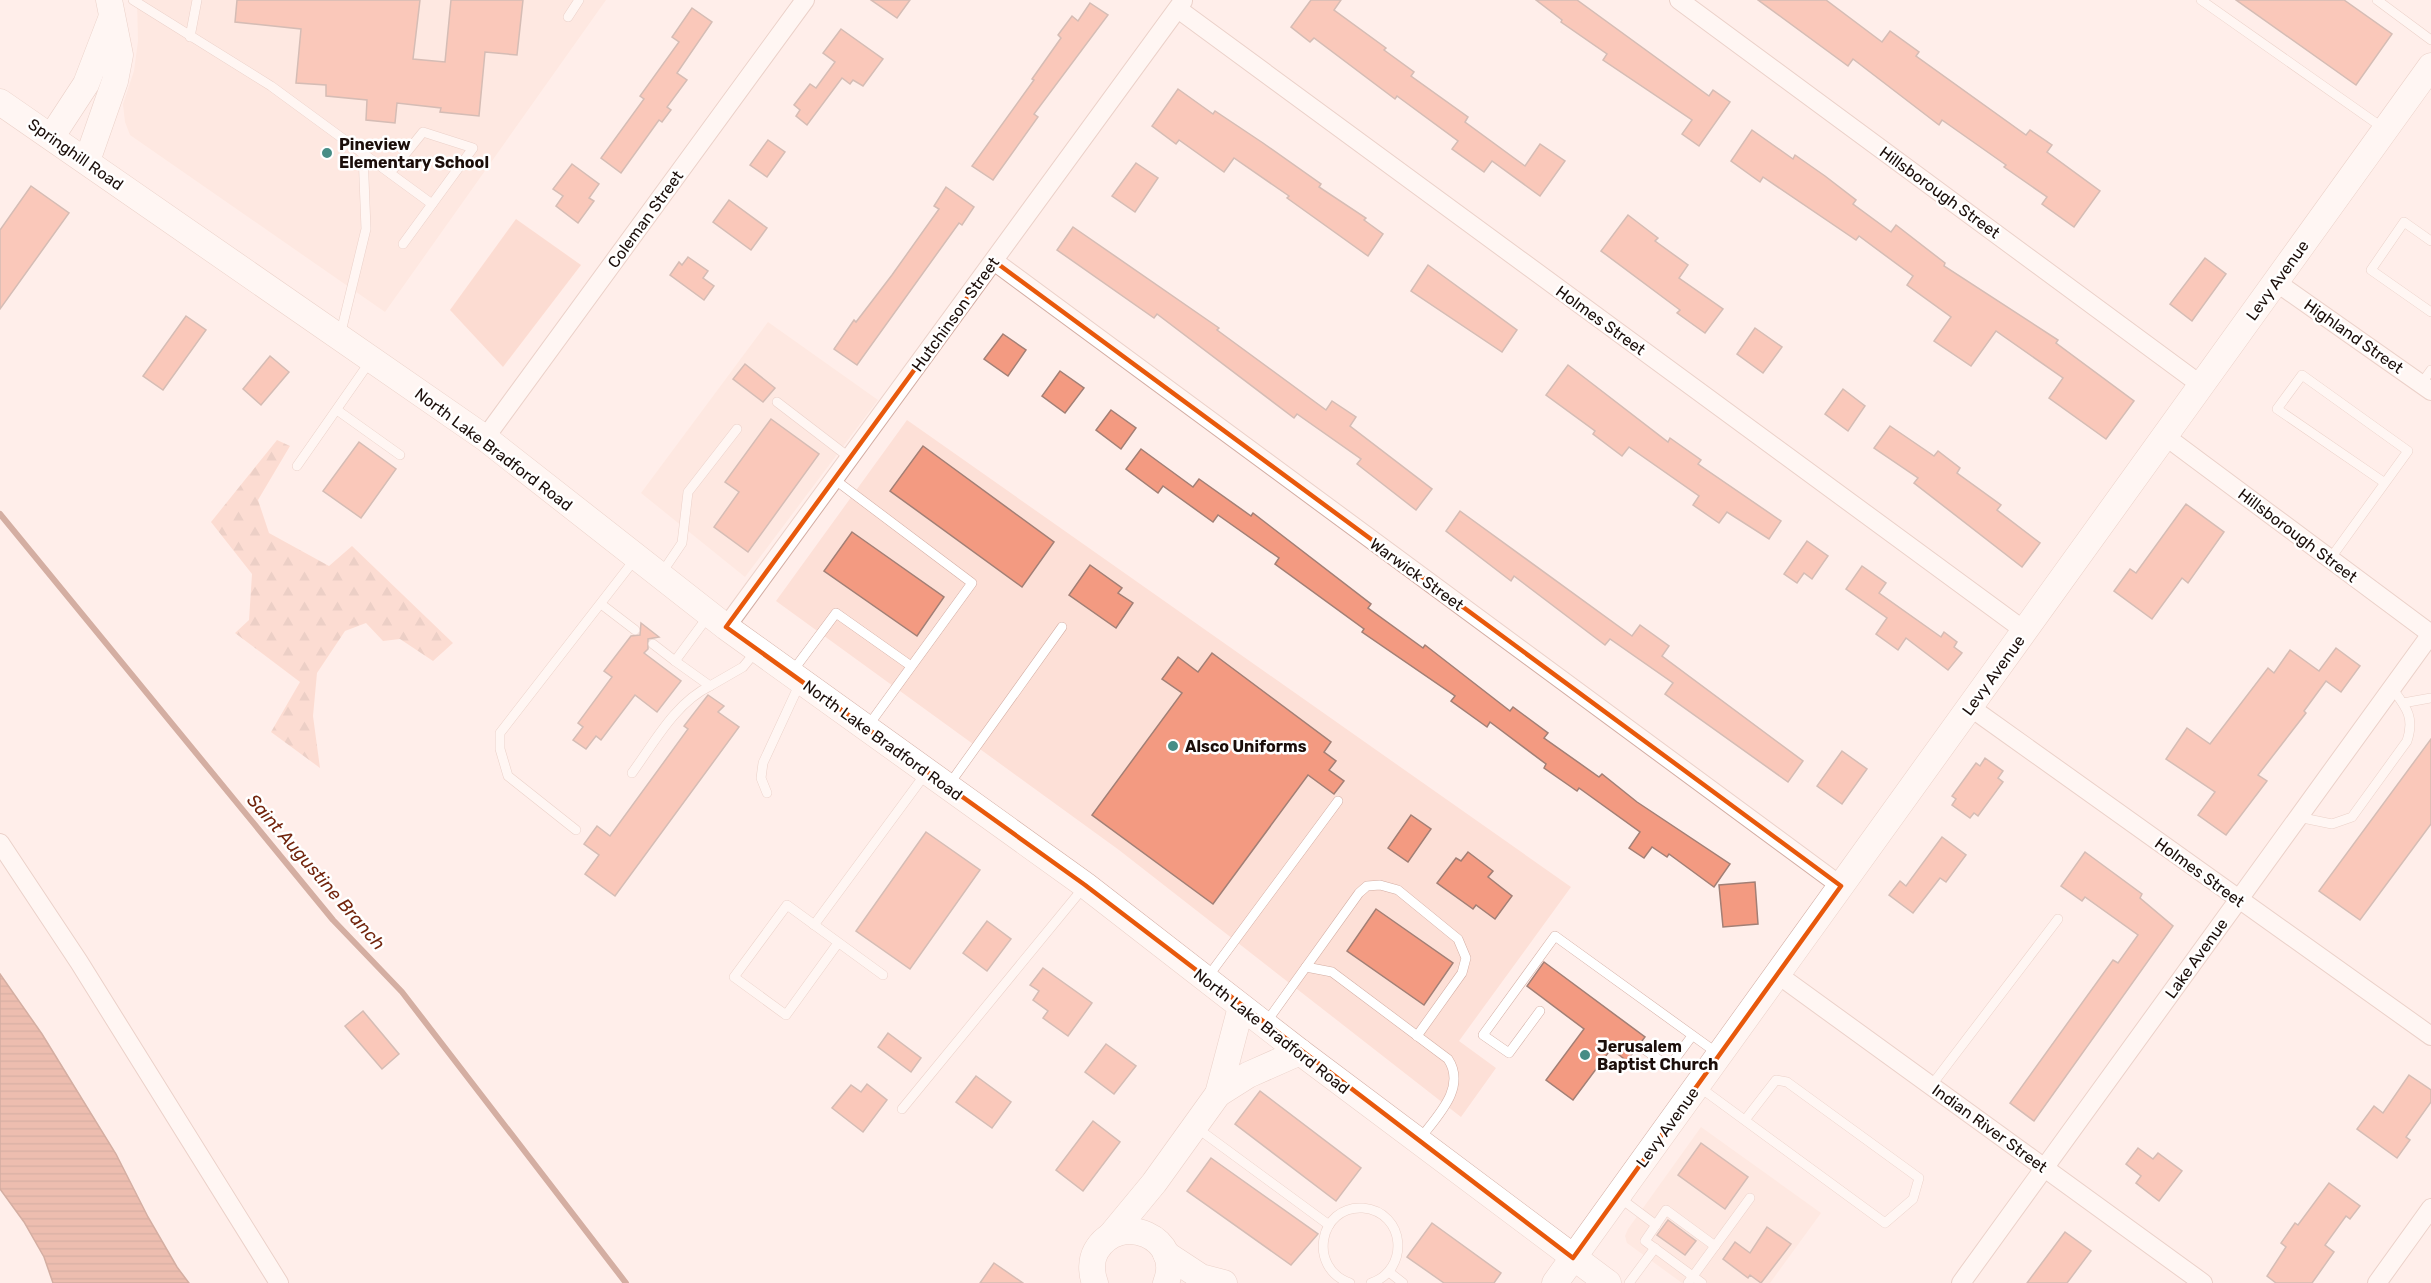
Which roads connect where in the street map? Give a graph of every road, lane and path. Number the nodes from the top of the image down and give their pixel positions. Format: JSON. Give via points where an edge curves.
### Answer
{"nodes":[{"id":1,"x":133,"y":0,"type":"edge"},
{"id":2,"x":197,"y":0,"type":"edge"},
{"id":3,"x":579,"y":0,"type":"edge"},
{"id":4,"x":805,"y":0,"type":"edge"},
{"id":5,"x":1679,"y":0,"type":"edge"},
{"id":6,"x":2201,"y":0,"type":"edge"},
{"id":7,"x":2377,"y":0,"type":"edge"},
{"id":8,"x":1181,"y":4,"type":"edge"},
{"id":9,"x":110,"y":9,"type":"edge"},
{"id":10,"x":568,"y":17,"type":"dead end"},
{"id":11,"x":190,"y":37,"type":"junction"},
{"id":12,"x":2431,"y":40,"type":"edge"},
{"id":13,"x":2431,"y":66,"type":"edge"},
{"id":14,"x":0,"y":102,"type":"edge"},
{"id":15,"x":2385,"y":130,"type":"junction"},
{"id":16,"x":52,"y":136,"type":"junction"},
{"id":17,"x":363,"y":153,"type":"junction"},
{"id":18,"x":87,"y":161,"type":"junction"},
{"id":19,"x":390,"y":173,"type":"junction"},
{"id":20,"x":432,"y":204,"type":"junction"},
{"id":21,"x":151,"y":207,"type":"joint"},
{"id":22,"x":2431,"y":241,"type":"edge"},
{"id":23,"x":403,"y":244,"type":"dead end"},
{"id":24,"x":994,"y":261,"type":"junction"},
{"id":25,"x":2276,"y":282,"type":"junction"},
{"id":26,"x":2431,"y":312,"type":"edge"},
{"id":27,"x":340,"y":338,"type":"junction"},
{"id":28,"x":371,"y":360,"type":"junction"},
{"id":29,"x":2428,"y":381,"type":"edge"},
{"id":30,"x":2202,"y":385,"type":"junction"},
{"id":31,"x":777,"y":402,"type":"dead end"},
{"id":32,"x":336,"y":410,"type":"junction"},
{"id":33,"x":737,"y":429,"type":"dead end"},
{"id":34,"x":2165,"y":436,"type":"junction"},
{"id":35,"x":484,"y":438,"type":"junction"},
{"id":36,"x":400,"y":455,"type":"dead end"},
{"id":37,"x":850,"y":458,"type":"junction"},
{"id":38,"x":297,"y":466,"type":"dead end"},
{"id":39,"x":834,"y":479,"type":"junction"},
{"id":40,"x":2385,"y":483,"type":"junction"},
{"id":41,"x":637,"y":558,"type":"junction"},
{"id":42,"x":2330,"y":559,"type":"junction"},
{"id":43,"x":660,"y":576,"type":"junction"},
{"id":44,"x":601,"y":604,"type":"junction"},
{"id":45,"x":718,"y":620,"type":"junction"},
{"id":46,"x":1062,"y":627,"type":"dead end"},
{"id":47,"x":635,"y":630,"type":"dead end"},
{"id":48,"x":2025,"y":631,"type":"junction"},
{"id":49,"x":2431,"y":634,"type":"edge"},
{"id":50,"x":653,"y":644,"type":"dead end"},
{"id":51,"x":757,"y":649,"type":"junction"},
{"id":52,"x":675,"y":661,"type":"junction"},
{"id":53,"x":911,"y":666,"type":"junction"},
{"id":54,"x":796,"y":677,"type":"junction"},
{"id":55,"x":710,"y":686,"type":"junction"},
{"id":56,"x":2392,"y":688,"type":"junction"},
{"id":57,"x":2431,"y":698,"type":"edge"},
{"id":58,"x":2403,"y":703,"type":"junction"},
{"id":59,"x":1970,"y":707,"type":"junction"},
{"id":60,"x":866,"y":728,"type":"junction"},
{"id":61,"x":927,"y":771,"type":"junction"},
{"id":62,"x":632,"y":773,"type":"dead end"},
{"id":63,"x":948,"y":786,"type":"junction"},
{"id":64,"x":767,"y":793,"type":"dead end"},
{"id":65,"x":1338,"y":801,"type":"dead end"},
{"id":66,"x":2298,"y":817,"type":"junction"},
{"id":67,"x":576,"y":830,"type":"dead end"},
{"id":68,"x":0,"y":843,"type":"edge"},
{"id":69,"x":1085,"y":885,"type":"junction"},
{"id":70,"x":1840,"y":886,"type":"junction"},
{"id":71,"x":2239,"y":899,"type":"junction"},
{"id":72,"x":2058,"y":919,"type":"dead end"},
{"id":73,"x":814,"y":925,"type":"junction"},
{"id":74,"x":838,"y":943,"type":"junction"},
{"id":75,"x":1306,"y":967,"type":"junction"},
{"id":76,"x":1777,"y":974,"type":"junction"},
{"id":77,"x":883,"y":975,"type":"dead end"},
{"id":78,"x":1206,"y":980,"type":"junction"},
{"id":79,"x":1241,"y":1007,"type":"junction"},
{"id":80,"x":1540,"y":1011,"type":"dead end"},
{"id":81,"x":1264,"y":1025,"type":"junction"},
{"id":82,"x":1417,"y":1036,"type":"junction"},
{"id":83,"x":1692,"y":1036,"type":"junction"},
{"id":84,"x":2431,"y":1036,"type":"edge"},
{"id":85,"x":1644,"y":1049,"type":"dead end"},
{"id":86,"x":1300,"y":1052,"type":"junction"},
{"id":87,"x":1719,"y":1055,"type":"junction"},
{"id":88,"x":1697,"y":1085,"type":"junction"},
{"id":89,"x":1931,"y":1086,"type":"junction"},
{"id":90,"x":1218,"y":1094,"type":"junction"},
{"id":91,"x":902,"y":1109,"type":"dead end"},
{"id":92,"x":1745,"y":1120,"type":"junction"},
{"id":93,"x":1195,"y":1127,"type":"junction"},
{"id":94,"x":1418,"y":1142,"type":"junction"},
{"id":95,"x":2044,"y":1168,"type":"junction"},
{"id":96,"x":1154,"y":1183,"type":"junction"},
{"id":97,"x":1618,"y":1196,"type":"junction"},
{"id":98,"x":1750,"y":1198,"type":"dead end"},
{"id":99,"x":2431,"y":1208,"type":"edge"},
{"id":100,"x":1329,"y":1225,"type":"junction"},
{"id":101,"x":1656,"y":1225,"type":"junction"},
{"id":102,"x":1111,"y":1235,"type":"junction"},
{"id":103,"x":1715,"y":1246,"type":"junction"},
{"id":104,"x":1163,"y":1248,"type":"junction"},
{"id":105,"x":1655,"y":1248,"type":"junction"},
{"id":106,"x":1573,"y":1258,"type":"junction"},
{"id":107,"x":1389,"y":1272,"type":"junction"},
{"id":108,"x":1089,"y":1278,"type":"edge"},
{"id":109,"x":1213,"y":1280,"type":"edge"},
{"id":110,"x":1691,"y":1280,"type":"edge"},
{"id":111,"x":279,"y":1283,"type":"edge"},
{"id":112,"x":1166,"y":1283,"type":"edge"},
{"id":113,"x":1175,"y":1283,"type":"edge"},
{"id":114,"x":1350,"y":1283,"type":"edge"},
{"id":115,"x":1371,"y":1283,"type":"edge"},
{"id":116,"x":1403,"y":1283,"type":"edge"},
{"id":117,"x":1555,"y":1283,"type":"edge"},
{"id":118,"x":1608,"y":1283,"type":"edge"},
{"id":119,"x":1629,"y":1283,"type":"edge"},
{"id":120,"x":1702,"y":1283,"type":"edge"},
{"id":121,"x":1961,"y":1283,"type":"edge"},
{"id":122,"x":2203,"y":1283,"type":"edge"},
{"id":123,"x":2377,"y":1283,"type":"edge"}],
"edges":[{"from":1,"to":11,"type":"lane"},
{"from":2,"to":11,"type":"lane"},
{"from":3,"to":10,"type":"lane"},
{"from":4,"to":35,"type":"street","name":"Coleman Street"},
{"from":5,"to":30,"type":"street","name":"Hillsborough Street"},
{"from":6,"to":15,"type":"lane"},
{"from":7,"to":12,"type":"lane"},
{"from":8,"to":24,"type":"street","name":"Hutchinson Street"},
{"from":8,"to":48,"type":"street","name":"Holmes Street"},
{"from":9,"to":16,"type":"main road","via":[[86,84]]},
{"from":9,"to":18,"type":"main road","via":[[120,55]]},
{"from":11,"to":17,"type":"lane","via":[[271,86]]},
{"from":13,"to":15,"type":"main road","name":"Levy Avenue"},
{"from":14,"to":16,"type":"main road","name":"Springhill Road"},
{"from":15,"to":25,"type":"main road","name":"Levy Avenue"},
{"from":16,"to":18,"type":"main road","name":"Springhill Road"},
{"from":17,"to":19,"type":"lane"},
{"from":17,"to":27,"type":"lane","via":[[366,228]]},
{"from":18,"to":21,"type":"main road","name":"Springhill Road"},
{"from":19,"to":20,"type":"lane"},
{"from":19,"to":20,"type":"lane","via":[[423,132],[473,148]]},
{"from":20,"to":23,"type":"lane"},
{"from":21,"to":27,"type":"main road","name":"North Lake Bradford Road"},
{"from":22,"to":26,"type":"lane","via":[[2404,222],[2371,270]]},
{"from":24,"to":37,"type":"street","name":"Hutchinson Street"},
{"from":24,"to":70,"type":"street","name":"Warwick Street"},
{"from":25,"to":29,"type":"street","name":"Highland Street"},
{"from":25,"to":30,"type":"main road","name":"Levy Avenue"},
{"from":27,"to":28,"type":"main road","name":"North Lake Bradford Road"},
{"from":28,"to":32,"type":"lane"},
{"from":28,"to":35,"type":"main road","name":"North Lake Bradford Road"},
{"from":30,"to":34,"type":"main road","name":"Levy Avenue"},
{"from":31,"to":37,"type":"lane"},
{"from":32,"to":36,"type":"lane"},
{"from":32,"to":38,"type":"lane"},
{"from":33,"to":43,"type":"lane","via":[[688,492],[682,543]]},
{"from":34,"to":42,"type":"street","name":"Hillsborough Street"},
{"from":34,"to":48,"type":"main road","name":"Levy Avenue"},
{"from":35,"to":41,"type":"main road","name":"North Lake Bradford Road"},
{"from":37,"to":39,"type":"street","name":"Hutchinson Street"},
{"from":39,"to":45,"type":"street","name":"Hutchinson Street"},
{"from":39,"to":53,"type":"lane","via":[[972,584]]},
{"from":40,"to":40,"type":"lane","via":[[2277,409],[2302,375],[2408,451]]},
{"from":40,"to":42,"type":"lane"},
{"from":41,"to":43,"type":"main road","name":"North Lake Bradford Road"},
{"from":41,"to":44,"type":"lane"},
{"from":42,"to":49,"type":"street","name":"Hillsborough Street"},
{"from":43,"to":45,"type":"main road","name":"North Lake Bradford Road"},
{"from":44,"to":47,"type":"lane"},
{"from":44,"to":67,"type":"lane","via":[[500,733],[508,776]]},
{"from":45,"to":51,"type":"main road","name":"North Lake Bradford Road"},
{"from":45,"to":52,"type":"lane"},
{"from":46,"to":63,"type":"lane"},
{"from":48,"to":59,"type":"main road","name":"Levy Avenue"},
{"from":49,"to":56,"type":"street","name":"Lake Avenue"},
{"from":50,"to":52,"type":"lane"},
{"from":51,"to":54,"type":"main road","name":"North Lake Bradford Road"},
{"from":51,"to":55,"type":"lane","via":[[743,667]]},
{"from":52,"to":55,"type":"lane"},
{"from":53,"to":54,"type":"lane","via":[[836,613]]},
{"from":53,"to":60,"type":"lane"},
{"from":54,"to":60,"type":"main road","name":"North Lake Bradford Road"},
{"from":54,"to":64,"type":"lane","via":[[763,763],[761,778]]},
{"from":55,"to":62,"type":"lane","via":[[679,710]]},
{"from":56,"to":58,"type":"lane"},
{"from":56,"to":66,"type":"street","name":"Lake Avenue"},
{"from":57,"to":58,"type":"lane"},
{"from":58,"to":66,"type":"lane","via":[[2412,728],[2407,741],[2352,817],[2332,824]]},
{"from":59,"to":70,"type":"main road","name":"Levy Avenue"},
{"from":59,"to":71,"type":"street","name":"Holmes Street"},
{"from":60,"to":61,"type":"main road","name":"North Lake Bradford Road"},
{"from":61,"to":63,"type":"main road","name":"North Lake Bradford Road"},
{"from":61,"to":73,"type":"lane"},
{"from":63,"to":69,"type":"main road","name":"North Lake Bradford Road"},
{"from":65,"to":78,"type":"lane"},
{"from":66,"to":71,"type":"street","name":"Lake Avenue"},
{"from":68,"to":111,"type":"street"},
{"from":69,"to":78,"type":"main road","name":"North Lake Bradford Road"},
{"from":69,"to":91,"type":"lane"},
{"from":70,"to":76,"type":"main road","name":"Levy Avenue"},
{"from":71,"to":84,"type":"street","name":"Holmes Street"},
{"from":71,"to":95,"type":"street","name":"Lake Avenue"},
{"from":72,"to":89,"type":"lane"},
{"from":73,"to":74,"type":"lane"},
{"from":73,"to":74,"type":"lane","via":[[787,905],[734,977],[786,1015]]},
{"from":74,"to":77,"type":"lane"},
{"from":75,"to":81,"type":"lane"},
{"from":75,"to":82,"type":"lane","via":[[1332,972]]},
{"from":75,"to":82,"type":"lane","via":[[1367,886],[1380,885],[1398,891],[1458,939],[1466,958],[1462,973]]},
{"from":76,"to":87,"type":"main road","name":"Levy Avenue"},
{"from":76,"to":89,"type":"street","name":"Indian River Street"},
{"from":78,"to":79,"type":"main road","name":"North Lake Bradford Road"},
{"from":79,"to":81,"type":"main road","name":"North Lake Bradford Road"},
{"from":79,"to":90,"type":"main road"},
{"from":80,"to":83,"type":"lane","via":[[1509,1053],[1483,1035],[1556,936]]},
{"from":81,"to":86,"type":"main road","name":"North Lake Bradford Road"},
{"from":82,"to":94,"type":"lane","via":[[1455,1069],[1452,1090]]},
{"from":83,"to":85,"type":"lane","via":[[1669,1067]]},
{"from":83,"to":87,"type":"lane"},
{"from":86,"to":90,"type":"main road"},
{"from":86,"to":94,"type":"main road","name":"North Lake Bradford Road"},
{"from":87,"to":88,"type":"main road","name":"Levy Avenue"},
{"from":88,"to":92,"type":"lane"},
{"from":88,"to":97,"type":"main road","name":"Levy Avenue"},
{"from":89,"to":95,"type":"street","name":"Indian River Street"},
{"from":90,"to":93,"type":"main road"},
{"from":92,"to":92,"type":"lane","via":[[1770,1085],[1776,1080],[1787,1082],[1919,1178],[1913,1199],[1885,1223]]},
{"from":93,"to":96,"type":"main road"},
{"from":93,"to":100,"type":"lane"},
{"from":94,"to":106,"type":"main road","name":"North Lake Bradford Road"},
{"from":95,"to":121,"type":"street","name":"Lake Avenue"},
{"from":95,"to":122,"type":"street","name":"Indian River Street"},
{"from":96,"to":102,"type":"main road"},
{"from":96,"to":104,"type":"main road","via":[[1153,1213]]},
{"from":97,"to":101,"type":"lane"},
{"from":97,"to":106,"type":"main road","name":"Levy Avenue"},
{"from":98,"to":103,"type":"lane"},
{"from":99,"to":123,"type":"street"},
{"from":100,"to":107,"type":"lane","via":[[1337,1216],[1355,1209],[1373,1210],[1384,1216],[1395,1231],[1399,1249]]},
{"from":100,"to":114,"type":"lane","via":[[1323,1243],[1325,1262],[1332,1273]]},
{"from":101,"to":103,"type":"lane","via":[[1666,1210]]},
{"from":101,"to":105,"type":"lane","via":[[1645,1241]]},
{"from":102,"to":104,"type":"main road","via":[[1136,1230],[1149,1234]]},
{"from":102,"to":108,"type":"main road","via":[[1094,1255]]},
{"from":103,"to":110,"type":"lane"},
{"from":104,"to":109,"type":"main road"},
{"from":104,"to":112,"type":"main road","via":[[1169,1267]]},
{"from":105,"to":110,"type":"lane"},
{"from":105,"to":119,"type":"lane"},
{"from":106,"to":117,"type":"main road","name":"Levy Avenue"},
{"from":106,"to":118,"type":"main road","name":"North Lake Bradford Road"},
{"from":107,"to":115,"type":"lane"},
{"from":107,"to":116,"type":"lane"},
{"from":109,"to":113,"type":"main road"},
{"from":110,"to":120,"type":"lane"}]}
